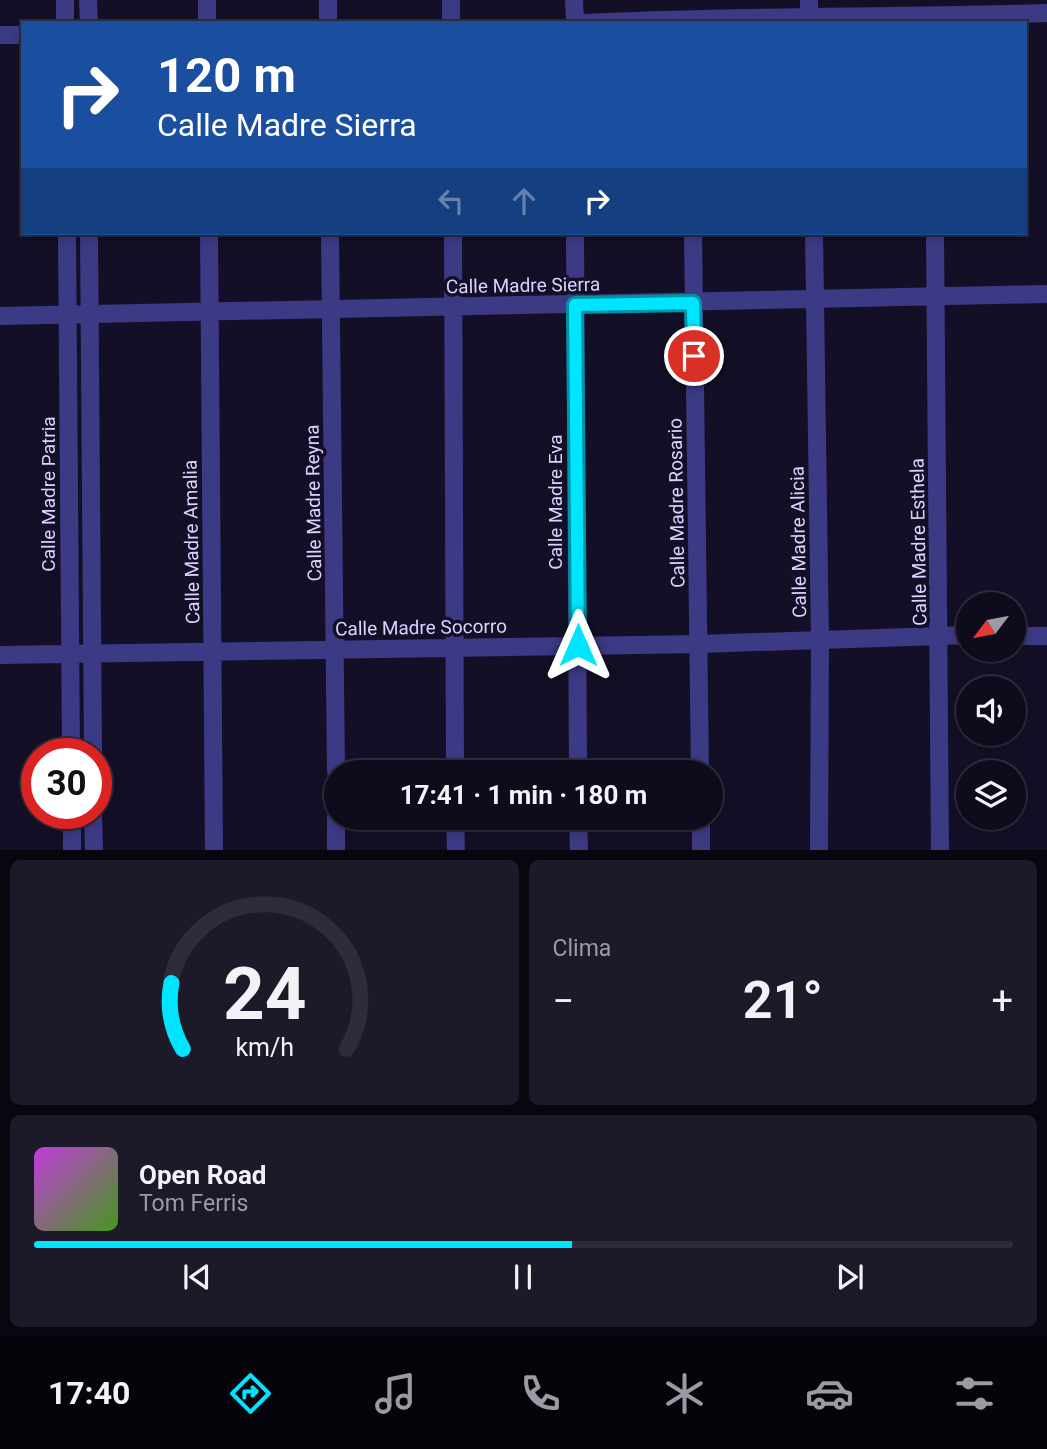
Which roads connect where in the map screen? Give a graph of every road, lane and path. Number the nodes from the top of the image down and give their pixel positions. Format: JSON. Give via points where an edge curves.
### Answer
{"nodes":[{"id":1,"x":65,"y":0,"type":"edge"},
{"id":2,"x":88,"y":0,"type":"edge"},
{"id":3,"x":207,"y":0,"type":"edge"},
{"id":4,"x":328,"y":0,"type":"edge"},
{"id":5,"x":451,"y":0,"type":"edge"},
{"id":6,"x":574,"y":0,"type":"edge"},
{"id":7,"x":809,"y":0,"type":"edge"},
{"id":8,"x":693,"y":13,"type":"edge"},
{"id":9,"x":932,"y":13,"type":"edge"},
{"id":10,"x":1047,"y":13,"type":"edge"},
{"id":11,"x":65,"y":21,"type":"edge"},
{"id":12,"x":89,"y":21,"type":"edge"},
{"id":13,"x":207,"y":21,"type":"edge"},
{"id":14,"x":328,"y":21,"type":"edge"},
{"id":15,"x":451,"y":21,"type":"edge"},
{"id":16,"x":575,"y":21,"type":"edge"},
{"id":17,"x":606,"y":21,"type":"edge"},
{"id":18,"x":809,"y":21,"type":"edge"},
{"id":19,"x":0,"y":35,"type":"edge"},
{"id":20,"x":21,"y":35,"type":"edge"},
{"id":21,"x":67,"y":235,"type":"edge"},
{"id":22,"x":89,"y":235,"type":"edge"},
{"id":23,"x":209,"y":235,"type":"edge"},
{"id":24,"x":330,"y":235,"type":"edge"},
{"id":25,"x":453,"y":235,"type":"edge"},
{"id":26,"x":575,"y":235,"type":"edge"},
{"id":27,"x":693,"y":235,"type":"edge"},
{"id":28,"x":814,"y":235,"type":"edge"},
{"id":29,"x":936,"y":235,"type":"edge"},
{"id":30,"x":1047,"y":294,"type":"edge"},
{"id":31,"x":936,"y":295,"type":"junction"},
{"id":32,"x":815,"y":297,"type":"junction"},
{"id":33,"x":693,"y":303,"type":"junction"},
{"id":34,"x":575,"y":305,"type":"junction"},
{"id":35,"x":453,"y":307,"type":"junction"},
{"id":36,"x":331,"y":310,"type":"junction"},
{"id":37,"x":210,"y":312,"type":"junction"},
{"id":38,"x":68,"y":315,"type":"junction"},
{"id":39,"x":91,"y":315,"type":"junction"},
{"id":40,"x":0,"y":316,"type":"edge"},
{"id":41,"x":940,"y":635,"type":"junction"},
{"id":42,"x":956,"y":635,"type":"edge"},
{"id":43,"x":1026,"y":635,"type":"edge"},
{"id":44,"x":1047,"y":636,"type":"edge"},
{"id":45,"x":820,"y":641,"type":"junction"},
{"id":46,"x":700,"y":644,"type":"junction"},
{"id":47,"x":578,"y":645,"type":"junction"},
{"id":48,"x":454,"y":648,"type":"junction"},
{"id":49,"x":336,"y":649,"type":"junction"},
{"id":50,"x":69,"y":653,"type":"junction"},
{"id":51,"x":214,"y":653,"type":"junction"},
{"id":52,"x":92,"y":654,"type":"junction"},
{"id":53,"x":0,"y":655,"type":"edge"},
{"id":54,"x":71,"y":738,"type":"edge"},
{"id":55,"x":93,"y":738,"type":"edge"},
{"id":56,"x":336,"y":760,"type":"edge"},
{"id":57,"x":455,"y":760,"type":"edge"},
{"id":58,"x":578,"y":760,"type":"edge"},
{"id":59,"x":700,"y":760,"type":"edge"},
{"id":60,"x":72,"y":829,"type":"edge"},
{"id":61,"x":93,"y":829,"type":"edge"},
{"id":62,"x":336,"y":830,"type":"edge"},
{"id":63,"x":455,"y":830,"type":"edge"},
{"id":64,"x":579,"y":830,"type":"edge"},
{"id":65,"x":701,"y":830,"type":"edge"},
{"id":66,"x":72,"y":850,"type":"edge"},
{"id":67,"x":94,"y":850,"type":"edge"},
{"id":68,"x":214,"y":850,"type":"edge"},
{"id":69,"x":336,"y":850,"type":"edge"},
{"id":70,"x":456,"y":850,"type":"edge"},
{"id":71,"x":579,"y":850,"type":"edge"},
{"id":72,"x":701,"y":850,"type":"edge"},
{"id":73,"x":819,"y":850,"type":"edge"},
{"id":74,"x":940,"y":850,"type":"edge"}],
"edges":[{"from":1,"to":11,"type":"street"},
{"from":2,"to":12,"type":"street"},
{"from":3,"to":13,"type":"street"},
{"from":4,"to":14,"type":"street"},
{"from":5,"to":15,"type":"street"},
{"from":6,"to":16,"type":"street"},
{"from":7,"to":18,"type":"street"},
{"from":8,"to":17,"type":"street"},
{"from":8,"to":18,"type":"street"},
{"from":9,"to":10,"type":"street"},
{"from":9,"to":18,"type":"street"},
{"from":19,"to":20,"type":"street"},
{"from":21,"to":38,"type":"street","name":"Calle Madre Patria"},
{"from":22,"to":39,"type":"street"},
{"from":23,"to":37,"type":"street","name":"Calle Madre Amalia"},
{"from":24,"to":36,"type":"street","name":"Calle Madre Reyna"},
{"from":25,"to":35,"type":"street"},
{"from":26,"to":34,"type":"street","name":"Calle Madre Eva"},
{"from":27,"to":33,"type":"street","name":"Calle Madre Rosario"},
{"from":28,"to":32,"type":"street","name":"Calle Madre Alicia"},
{"from":29,"to":31,"type":"street","name":"Calle Madre Esthela"},
{"from":30,"to":31,"type":"street","name":"Calle Madre Sierra"},
{"from":31,"to":32,"type":"street","name":"Calle Madre Sierra"},
{"from":31,"to":41,"type":"street","name":"Calle Madre Esthela"},
{"from":32,"to":33,"type":"street","name":"Calle Madre Sierra"},
{"from":32,"to":45,"type":"street","name":"Calle Madre Alicia"},
{"from":33,"to":34,"type":"street","name":"Calle Madre Sierra"},
{"from":33,"to":46,"type":"street","name":"Calle Madre Rosario"},
{"from":34,"to":35,"type":"street","name":"Calle Madre Sierra"},
{"from":34,"to":47,"type":"street","name":"Calle Madre Eva"},
{"from":35,"to":36,"type":"street","name":"Calle Madre Sierra"},
{"from":35,"to":48,"type":"street"},
{"from":36,"to":37,"type":"street","name":"Calle Madre Sierra"},
{"from":36,"to":49,"type":"street","name":"Calle Madre Reyna"},
{"from":37,"to":39,"type":"street","name":"Calle Madre Sierra"},
{"from":37,"to":51,"type":"street","name":"Calle Madre Amalia"},
{"from":38,"to":39,"type":"street","name":"Calle Madre Sierra"},
{"from":38,"to":40,"type":"street","name":"Calle Madre Sierra"},
{"from":38,"to":50,"type":"street","name":"Calle Madre Patria"},
{"from":39,"to":52,"type":"street"},
{"from":41,"to":42,"type":"street","name":"Calle Madre Socorro"},
{"from":41,"to":45,"type":"street","name":"Calle Madre Socorro"},
{"from":41,"to":74,"type":"street","name":"Calle Madre Esthela"},
{"from":43,"to":44,"type":"street"},
{"from":45,"to":46,"type":"street","name":"Calle Madre Socorro"},
{"from":45,"to":73,"type":"street","name":"Calle Madre Alicia"},
{"from":46,"to":47,"type":"street","name":"Calle Madre Socorro"},
{"from":46,"to":59,"type":"street","name":"Calle Madre Rosario"},
{"from":47,"to":48,"type":"street","name":"Calle Madre Socorro"},
{"from":47,"to":58,"type":"street","name":"Calle Madre Eva"},
{"from":48,"to":49,"type":"street","name":"Calle Madre Socorro"},
{"from":48,"to":57,"type":"street"},
{"from":49,"to":51,"type":"street","name":"Calle Madre Socorro"},
{"from":49,"to":56,"type":"street","name":"Calle Madre Reyna"},
{"from":50,"to":52,"type":"street","name":"Calle Madre Socorro"},
{"from":50,"to":53,"type":"street","name":"Calle Madre Socorro"},
{"from":50,"to":54,"type":"street","name":"Calle Madre Patria"},
{"from":51,"to":52,"type":"street","name":"Calle Madre Socorro"},
{"from":51,"to":68,"type":"street","name":"Calle Madre Amalia"},
{"from":52,"to":55,"type":"street"},
{"from":60,"to":66,"type":"street"},
{"from":61,"to":67,"type":"street"},
{"from":62,"to":69,"type":"street"},
{"from":63,"to":70,"type":"street"},
{"from":64,"to":71,"type":"street"},
{"from":65,"to":72,"type":"street"}]}
